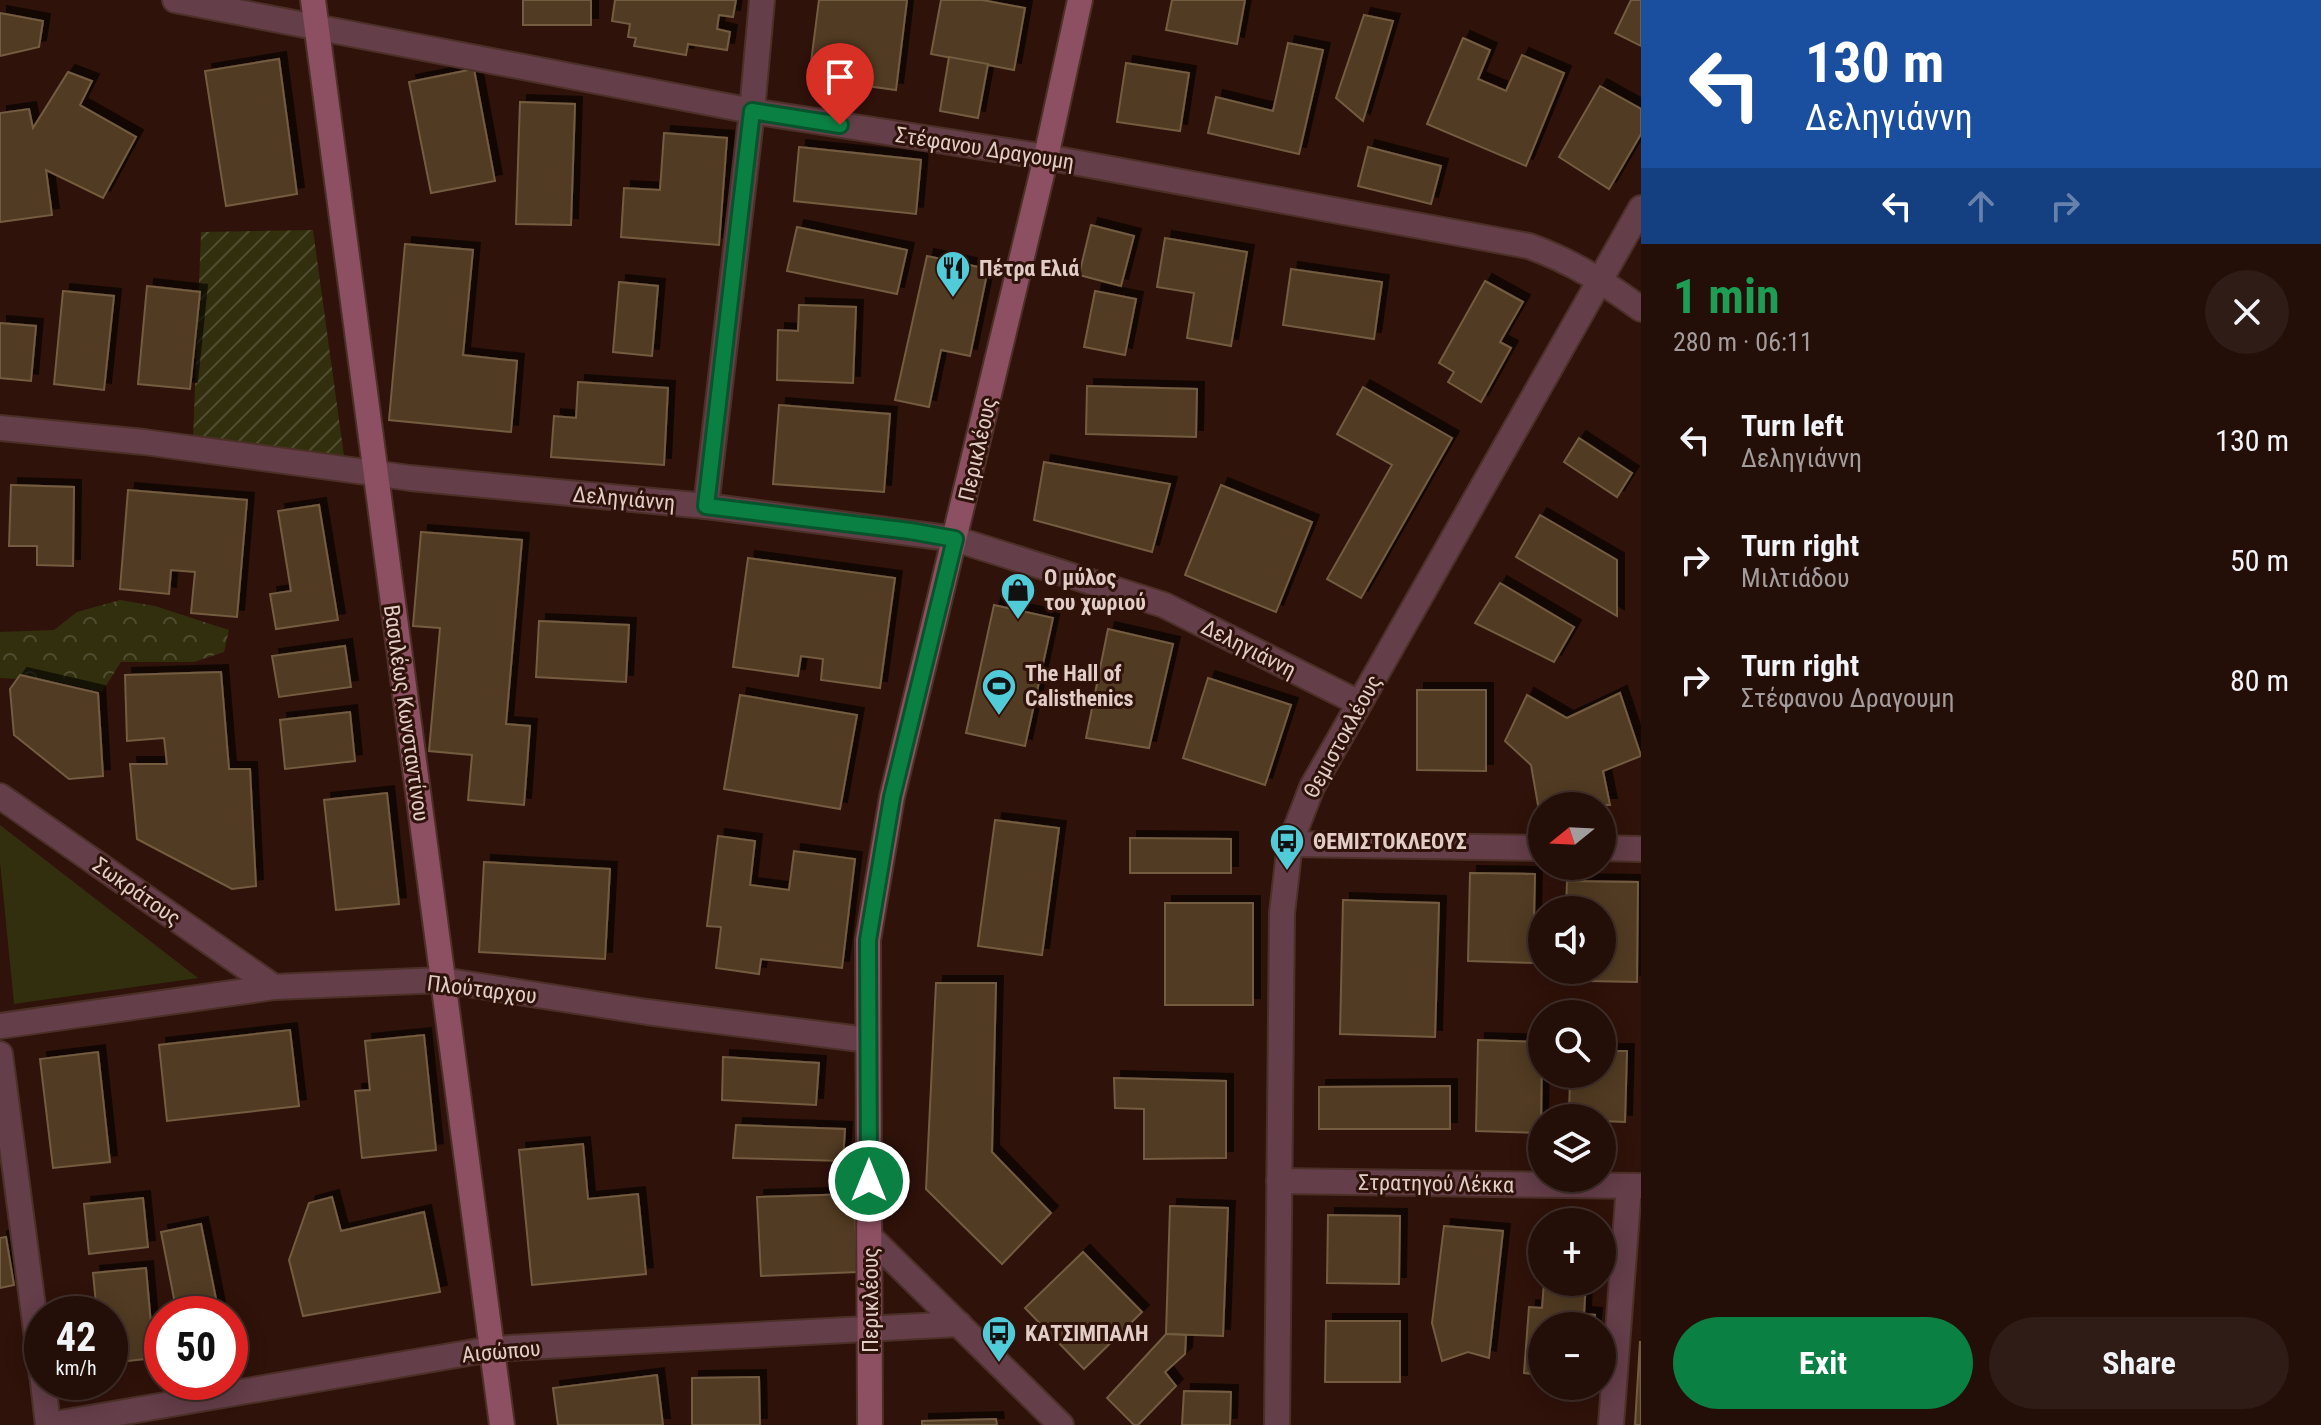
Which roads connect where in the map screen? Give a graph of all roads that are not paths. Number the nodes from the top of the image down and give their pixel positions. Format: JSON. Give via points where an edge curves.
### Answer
{"nodes":[{"id":1,"x":175,"y":0,"type":"edge"},
{"id":2,"x":313,"y":0,"type":"edge"},
{"id":3,"x":762,"y":0,"type":"edge"},
{"id":4,"x":1080,"y":0,"type":"edge"},
{"id":5,"x":316,"y":26,"type":"junction"},
{"id":6,"x":752,"y":111,"type":"junction"},
{"id":7,"x":1046,"y":157,"type":"junction"},
{"id":8,"x":1641,"y":208,"type":"edge"},
{"id":9,"x":1601,"y":279,"type":"junction"},
{"id":10,"x":1641,"y":309,"type":"edge"},
{"id":11,"x":0,"y":428,"type":"edge"},
{"id":12,"x":375,"y":474,"type":"junction"},
{"id":13,"x":706,"y":506,"type":"junction"},
{"id":14,"x":955,"y":539,"type":"junction"},
{"id":15,"x":1359,"y":703,"type":"junction"},
{"id":16,"x":0,"y":796,"type":"edge"},
{"id":17,"x":1290,"y":844,"type":"junction"},
{"id":18,"x":1528,"y":848,"type":"edge"},
{"id":19,"x":1616,"y":848,"type":"edge"},
{"id":20,"x":1641,"y":849,"type":"edge"},
{"id":21,"x":442,"y":980,"type":"junction"},
{"id":22,"x":274,"y":987,"type":"junction"},
{"id":23,"x":0,"y":1026,"type":"edge"},
{"id":24,"x":868,"y":1040,"type":"junction"},
{"id":25,"x":0,"y":1054,"type":"edge"},
{"id":26,"x":1279,"y":1181,"type":"junction"},
{"id":27,"x":1635,"y":1186,"type":"edge"},
{"id":28,"x":870,"y":1237,"type":"junction"},
{"id":29,"x":31,"y":1296,"type":"edge"},
{"id":30,"x":959,"y":1324,"type":"junction"},
{"id":31,"x":870,"y":1328,"type":"junction"},
{"id":32,"x":491,"y":1349,"type":"junction"},
{"id":33,"x":45,"y":1400,"type":"edge"},
{"id":34,"x":49,"y":1425,"type":"edge"},
{"id":35,"x":502,"y":1425,"type":"edge"},
{"id":36,"x":870,"y":1425,"type":"edge"},
{"id":37,"x":1061,"y":1425,"type":"edge"},
{"id":38,"x":1277,"y":1425,"type":"edge"},
{"id":39,"x":1611,"y":1425,"type":"edge"}],
"edges":[{"from":1,"to":5,"type":"street","name":"Στέφανου Δραγουμη"},
{"from":2,"to":5,"type":"main road","name":"Βασιλέως Κωνσταντίνου"},
{"from":3,"to":6,"type":"street"},
{"from":4,"to":7,"type":"main road","name":"Περικλέους"},
{"from":5,"to":6,"type":"street","name":"Στέφανου Δραγουμη"},
{"from":5,"to":12,"type":"main road","name":"Βασιλέως Κωνσταντίνου"},
{"from":6,"to":7,"type":"street","name":"Στέφανου Δραγουμη"},
{"from":6,"to":13,"type":"street"},
{"from":7,"to":9,"type":"street","name":"Στέφανου Δραγουμη","via":[[1529,246]]},
{"from":7,"to":14,"type":"main road","name":"Περικλέους"},
{"from":8,"to":9,"type":"street","name":"Θεμιστοκλέους"},
{"from":9,"to":10,"type":"street","name":"Στέφανου Δραγουμη"},
{"from":9,"to":15,"type":"street","name":"Θεμιστοκλέους"},
{"from":11,"to":12,"type":"street","name":"Δεληγιάννη"},
{"from":12,"to":13,"type":"street","name":"Δεληγιάννη"},
{"from":12,"to":21,"type":"main road","name":"Βασιλέως Κωνσταντίνου"},
{"from":13,"to":14,"type":"street","name":"Δεληγιάννη"},
{"from":14,"to":15,"type":"street","name":"Δεληγιάννη","via":[[1164,605]]},
{"from":14,"to":24,"type":"main road","name":"Περικλέους","via":[[892,797],[872,909]]},
{"from":15,"to":17,"type":"street","name":"Θεμιστοκλέους","via":[[1312,787]]},
{"from":16,"to":22,"type":"street","name":"Σωκράτους"},
{"from":17,"to":18,"type":"street"},
{"from":17,"to":26,"type":"street","name":"Θεμιστοκλέους","via":[[1282,913]]},
{"from":19,"to":20,"type":"street"},
{"from":21,"to":22,"type":"street","name":"Πλούταρχου"},
{"from":21,"to":24,"type":"street","name":"Πλούταρχου"},
{"from":21,"to":32,"type":"main road","name":"Βασιλέως Κωνσταντίνου"},
{"from":22,"to":23,"type":"street","name":"Πλούταρχου"},
{"from":24,"to":28,"type":"main road","name":"Περικλέους"},
{"from":25,"to":29,"type":"street"},
{"from":26,"to":27,"type":"street","name":"Στρατηγού Λέκκα"},
{"from":26,"to":38,"type":"street","name":"Θεμιστοκλέους"},
{"from":27,"to":39,"type":"street"},
{"from":28,"to":30,"type":"street"},
{"from":28,"to":31,"type":"main road","name":"Περικλέους"},
{"from":30,"to":31,"type":"street","name":"Αισώπου"},
{"from":30,"to":37,"type":"street"},
{"from":31,"to":32,"type":"street","name":"Αισώπου"},
{"from":31,"to":36,"type":"main road","name":"Περικλέους"},
{"from":32,"to":34,"type":"street","name":"Αισώπου"},
{"from":32,"to":35,"type":"main road","name":"Βασιλέως Κωνσταντίνου"},
{"from":33,"to":34,"type":"street"}]}
